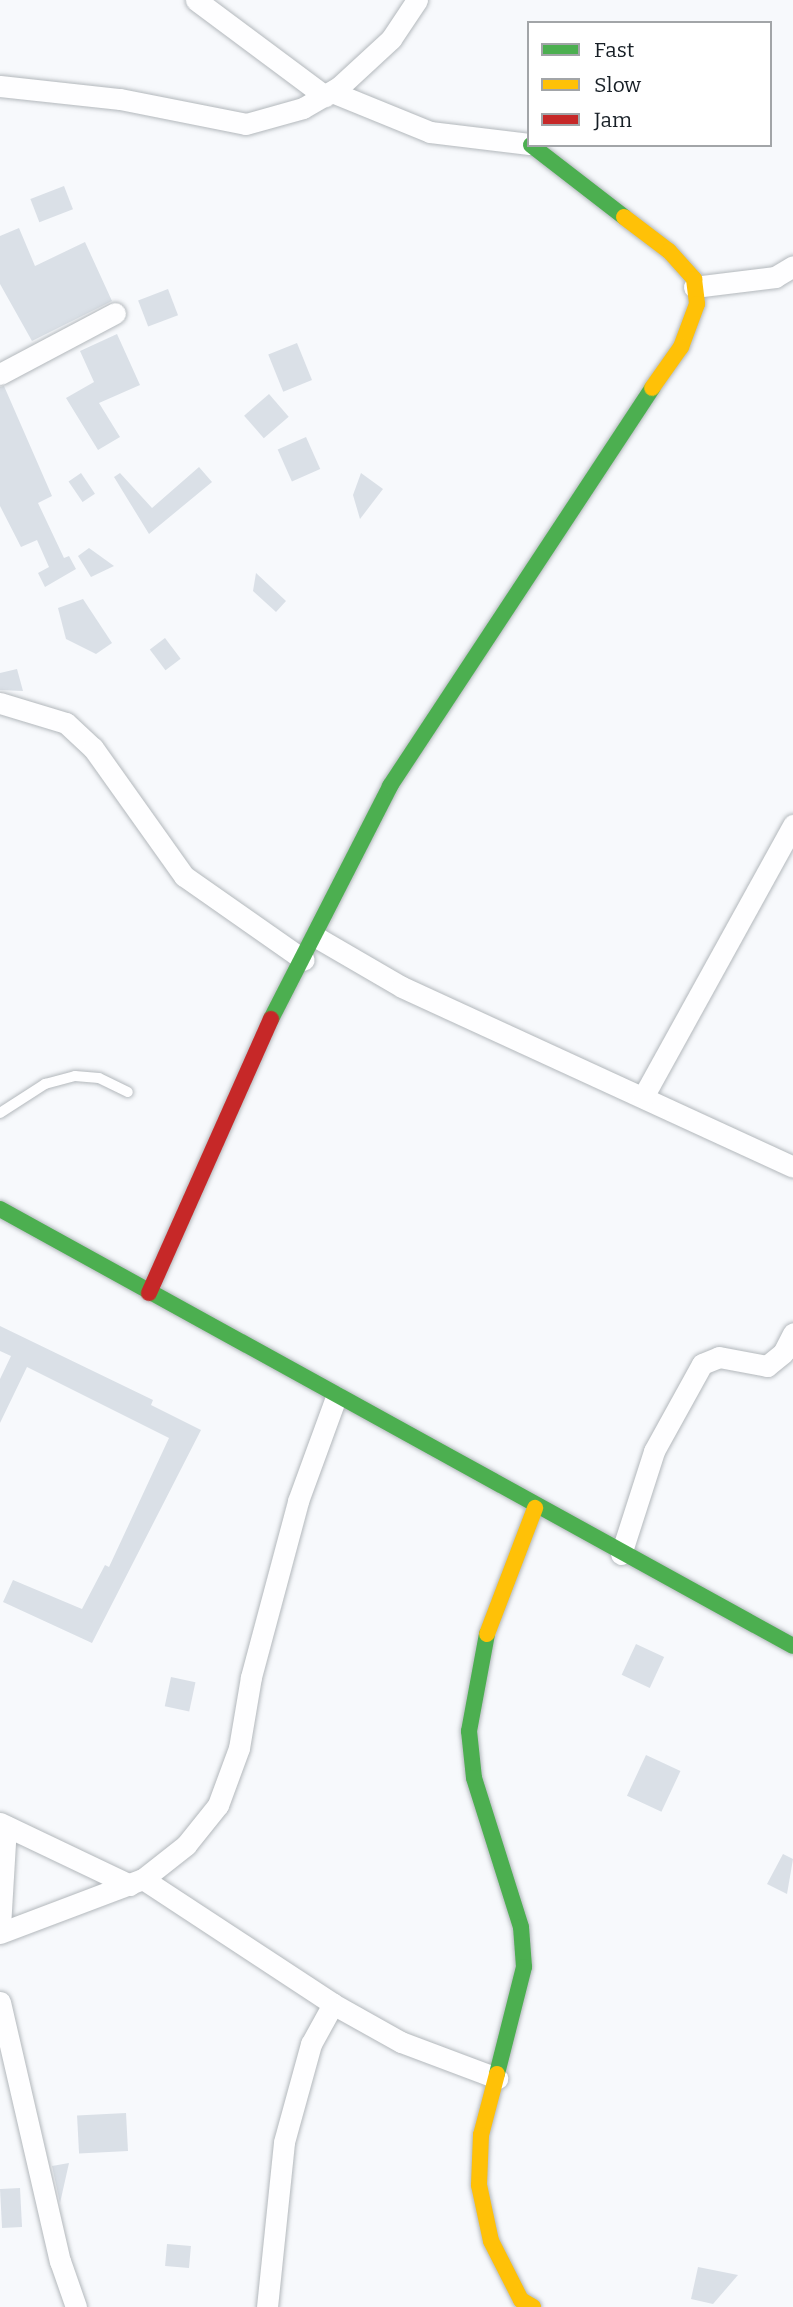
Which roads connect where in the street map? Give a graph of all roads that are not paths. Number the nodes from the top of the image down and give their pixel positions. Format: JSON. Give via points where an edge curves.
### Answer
{"nodes":[{"id":1,"x":196,"y":0,"type":"edge"},
{"id":2,"x":417,"y":0,"type":"edge"},
{"id":3,"x":0,"y":86,"type":"edge"},
{"id":4,"x":328,"y":94,"type":"junction"},
{"id":5,"x":527,"y":144,"type":"edge"},
{"id":6,"x":534,"y":147,"type":"edge"},
{"id":7,"x":793,"y":266,"type":"edge"},
{"id":8,"x":694,"y":287,"type":"junction"},
{"id":9,"x":115,"y":313,"type":"dead end"},
{"id":10,"x":0,"y":374,"type":"edge"},
{"id":11,"x":0,"y":704,"type":"edge"},
{"id":12,"x":793,"y":825,"type":"edge"},
{"id":13,"x":316,"y":937,"type":"junction"},
{"id":14,"x":304,"y":960,"type":"junction"},
{"id":15,"x":128,"y":1092,"type":"dead end"},
{"id":16,"x":643,"y":1097,"type":"junction"},
{"id":17,"x":0,"y":1113,"type":"edge"},
{"id":18,"x":793,"y":1167,"type":"edge"},
{"id":19,"x":0,"y":1209,"type":"edge"},
{"id":20,"x":149,"y":1293,"type":"junction"},
{"id":21,"x":793,"y":1333,"type":"edge"},
{"id":22,"x":336,"y":1397,"type":"junction"},
{"id":23,"x":535,"y":1508,"type":"junction"},
{"id":24,"x":621,"y":1554,"type":"junction"},
{"id":25,"x":793,"y":1646,"type":"edge"},
{"id":26,"x":3,"y":1825,"type":"edge"},
{"id":27,"x":136,"y":1882,"type":"junction"},
{"id":28,"x":0,"y":1927,"type":"edge"},
{"id":29,"x":0,"y":1933,"type":"edge"},
{"id":30,"x":0,"y":2002,"type":"edge"},
{"id":31,"x":333,"y":2004,"type":"junction"},
{"id":32,"x":497,"y":2078,"type":"junction"},
{"id":33,"x":520,"y":2305,"type":"edge"},
{"id":34,"x":76,"y":2307,"type":"edge"},
{"id":35,"x":267,"y":2307,"type":"edge"}],
"edges":[{"from":1,"to":4,"type":"street"},
{"from":2,"to":4,"type":"street","via":[[391,39]]},
{"from":3,"to":4,"type":"street","via":[[120,99],[246,124],[303,108]]},
{"from":4,"to":5,"type":"street","via":[[430,132]]},
{"from":6,"to":8,"type":"street","via":[[669,251]]},
{"from":7,"to":8,"type":"street","via":[[775,276]]},
{"from":8,"to":13,"type":"street","via":[[697,304],[681,347],[603,458],[507,614],[390,786]]},
{"from":9,"to":10,"type":"street"},
{"from":11,"to":14,"type":"street","via":[[66,723],[93,748],[184,876]]},
{"from":12,"to":16,"type":"street"},
{"from":13,"to":14,"type":"street"},
{"from":13,"to":16,"type":"street","via":[[402,987]]},
{"from":14,"to":20,"type":"street","via":[[219,1125]]},
{"from":15,"to":17,"type":"lane","via":[[99,1078],[75,1076],[46,1084]]},
{"from":16,"to":18,"type":"street"},
{"from":19,"to":20,"type":"street"},
{"from":20,"to":22,"type":"street"},
{"from":21,"to":24,"type":"street","via":[[783,1353],[767,1366],[719,1357],[702,1364],[654,1451]]},
{"from":22,"to":23,"type":"street"},
{"from":22,"to":27,"type":"street","via":[[298,1501],[251,1677],[239,1748],[218,1805],[186,1845]]},
{"from":23,"to":24,"type":"street"},
{"from":23,"to":32,"type":"street","via":[[483,1646],[469,1731],[474,1778],[521,1927],[524,1967]]},
{"from":24,"to":25,"type":"street"},
{"from":26,"to":27,"type":"street"},
{"from":26,"to":28,"type":"street"},
{"from":27,"to":29,"type":"street"},
{"from":27,"to":31,"type":"street"},
{"from":30,"to":34,"type":"street","via":[[60,2261]]},
{"from":31,"to":32,"type":"street","via":[[401,2042]]},
{"from":31,"to":35,"type":"street","via":[[311,2043],[284,2142]]},
{"from":32,"to":33,"type":"street","via":[[481,2135],[479,2185],[491,2241]]}]}
